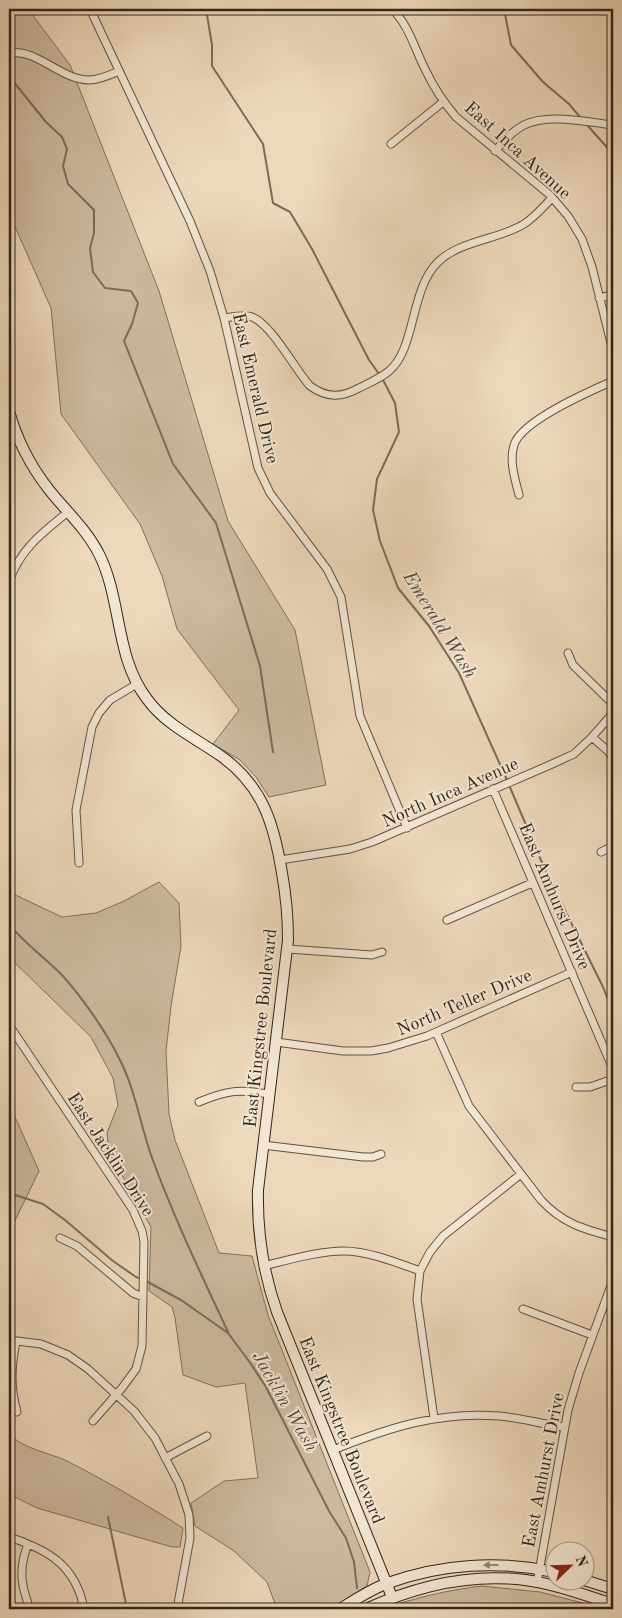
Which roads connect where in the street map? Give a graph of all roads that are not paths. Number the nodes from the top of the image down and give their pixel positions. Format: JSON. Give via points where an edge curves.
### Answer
{"nodes":[{"id":1,"x":90,"y":9,"type":"edge"},
{"id":2,"x":392,"y":9,"type":"edge"},
{"id":3,"x":9,"y":53,"type":"edge"},
{"id":4,"x":119,"y":71,"type":"junction"},
{"id":5,"x":443,"y":102,"type":"junction"},
{"id":6,"x":613,"y":125,"type":"edge"},
{"id":7,"x":391,"y":144,"type":"dead end"},
{"id":8,"x":495,"y":151,"type":"junction"},
{"id":9,"x":552,"y":198,"type":"junction"},
{"id":10,"x":613,"y":295,"type":"edge"},
{"id":11,"x":599,"y":298,"type":"junction"},
{"id":12,"x":224,"y":318,"type":"junction"},
{"id":13,"x":613,"y":351,"type":"edge"},
{"id":14,"x":613,"y":380,"type":"edge"},
{"id":15,"x":9,"y":410,"type":"edge"},
{"id":16,"x":519,"y":495,"type":"dead end"},
{"id":17,"x":68,"y":512,"type":"junction"},
{"id":18,"x":9,"y":582,"type":"edge"},
{"id":19,"x":568,"y":653,"type":"dead end"},
{"id":20,"x":137,"y":684,"type":"junction"},
{"id":21,"x":613,"y":704,"type":"edge"},
{"id":22,"x":613,"y":713,"type":"edge"},
{"id":23,"x":592,"y":737,"type":"junction"},
{"id":24,"x":613,"y":759,"type":"edge"},
{"id":25,"x":493,"y":790,"type":"junction"},
{"id":26,"x":407,"y":828,"type":"junction"},
{"id":27,"x":613,"y":846,"type":"edge"},
{"id":28,"x":601,"y":852,"type":"dead end"},
{"id":29,"x":280,"y":860,"type":"junction"},
{"id":30,"x":79,"y":863,"type":"dead end"},
{"id":31,"x":532,"y":883,"type":"junction"},
{"id":32,"x":447,"y":920,"type":"dead end"},
{"id":33,"x":288,"y":949,"type":"junction"},
{"id":34,"x":382,"y":952,"type":"dead end"},
{"id":35,"x":572,"y":972,"type":"junction"},
{"id":36,"x":9,"y":1025,"type":"edge"},
{"id":37,"x":436,"y":1032,"type":"junction"},
{"id":38,"x":276,"y":1042,"type":"junction"},
{"id":39,"x":613,"y":1069,"type":"edge"},
{"id":40,"x":613,"y":1080,"type":"edge"},
{"id":41,"x":576,"y":1087,"type":"dead end"},
{"id":42,"x":269,"y":1094,"type":"junction"},
{"id":43,"x":199,"y":1102,"type":"dead end"},
{"id":44,"x":263,"y":1145,"type":"junction"},
{"id":45,"x":381,"y":1154,"type":"dead end"},
{"id":46,"x":521,"y":1174,"type":"junction"},
{"id":47,"x":613,"y":1236,"type":"edge"},
{"id":48,"x":60,"y":1238,"type":"dead end"},
{"id":49,"x":263,"y":1266,"type":"junction"},
{"id":50,"x":420,"y":1271,"type":"junction"},
{"id":51,"x":613,"y":1280,"type":"edge"},
{"id":52,"x":143,"y":1297,"type":"junction"},
{"id":53,"x":523,"y":1309,"type":"dead end"},
{"id":54,"x":592,"y":1335,"type":"junction"},
{"id":55,"x":12,"y":1340,"type":"edge"},
{"id":56,"x":116,"y":1396,"type":"junction"},
{"id":57,"x":17,"y":1412,"type":"dead end"},
{"id":58,"x":434,"y":1418,"type":"junction"},
{"id":59,"x":93,"y":1421,"type":"dead end"},
{"id":60,"x":564,"y":1428,"type":"junction"},
{"id":61,"x":207,"y":1436,"type":"dead end"},
{"id":62,"x":333,"y":1450,"type":"junction"},
{"id":63,"x":165,"y":1458,"type":"junction"},
{"id":64,"x":9,"y":1538,"type":"edge"},
{"id":65,"x":28,"y":1544,"type":"junction"},
{"id":66,"x":539,"y":1569,"type":"junction"},
{"id":67,"x":544,"y":1570,"type":"edge"},
{"id":68,"x":537,"y":1582,"type":"junction"},
{"id":69,"x":594,"y":1583,"type":"edge"},
{"id":70,"x":386,"y":1584,"type":"junction"},
{"id":71,"x":613,"y":1589,"type":"edge"},
{"id":72,"x":392,"y":1597,"type":"junction"},
{"id":73,"x":613,"y":1604,"type":"edge"},
{"id":74,"x":29,"y":1609,"type":"edge"},
{"id":75,"x":84,"y":1609,"type":"edge"},
{"id":76,"x":177,"y":1609,"type":"edge"},
{"id":77,"x":340,"y":1609,"type":"edge"},
{"id":78,"x":366,"y":1609,"type":"edge"}],
"edges":[{"from":1,"to":4,"type":"street","name":"East Emerald Drive"},
{"from":2,"to":5,"type":"street","name":"East Inca Avenue","via":[[402,20]]},
{"from":3,"to":4,"type":"street","via":[[21,52],[85,80],[97,80]]},
{"from":4,"to":12,"type":"street","name":"East Emerald Drive","via":[[190,221]]},
{"from":5,"to":7,"type":"street"},
{"from":5,"to":8,"type":"street","name":"East Inca Avenue"},
{"from":6,"to":8,"type":"street","via":[[544,119],[511,133]]},
{"from":8,"to":9,"type":"street","name":"East Inca Avenue"},
{"from":9,"to":11,"type":"street","name":"East Inca Avenue","via":[[582,239]]},
{"from":9,"to":12,"type":"street","via":[[524,224],[456,250],[438,262],[427,276],[401,357],[395,366],[348,394],[326,394],[310,386],[260,321],[250,316]]},
{"from":10,"to":11,"type":"street"},
{"from":11,"to":13,"type":"street","name":"East Inca Avenue"},
{"from":12,"to":26,"type":"street","name":"East Emerald Drive","via":[[258,468],[270,493],[327,569],[341,597],[360,716]]},
{"from":14,"to":16,"type":"street","via":[[537,420],[520,434],[512,454]]},
{"from":15,"to":17,"type":"street","name":"East Kingstree Boulevard","via":[[33,468]]},
{"from":17,"to":18,"type":"street","via":[[25,550]]},
{"from":17,"to":20,"type":"street","name":"East Kingstree Boulevard","via":[[92,541],[105,568],[124,654]]},
{"from":19,"to":21,"type":"street","via":[[573,665]]},
{"from":20,"to":29,"type":"street","name":"East Kingstree Boulevard","via":[[163,718],[222,757],[250,784],[270,819]]},
{"from":20,"to":30,"type":"street","via":[[110,700],[92,727],[76,810]]},
{"from":22,"to":23,"type":"street","name":"North Inca Avenue"},
{"from":23,"to":24,"type":"street"},
{"from":23,"to":25,"type":"street","name":"North Inca Avenue","via":[[574,754]]},
{"from":25,"to":26,"type":"street","name":"North Inca Avenue"},
{"from":25,"to":31,"type":"street","name":"East Amhurst Drive"},
{"from":26,"to":29,"type":"street","name":"North Inca Avenue","via":[[350,849]]},
{"from":27,"to":28,"type":"street"},
{"from":29,"to":33,"type":"street","name":"East Kingstree Boulevard"},
{"from":31,"to":32,"type":"street"},
{"from":31,"to":35,"type":"street","name":"East Amhurst Drive"},
{"from":33,"to":34,"type":"street","via":[[372,955]]},
{"from":33,"to":38,"type":"street","name":"East Kingstree Boulevard"},
{"from":35,"to":37,"type":"street","name":"North Teller Drive"},
{"from":35,"to":39,"type":"street","name":"East Amhurst Drive"},
{"from":36,"to":52,"type":"street","name":"East Jacklin Drive","via":[[139,1221],[144,1242]]},
{"from":37,"to":38,"type":"street","name":"North Teller Drive","via":[[403,1045],[371,1051],[343,1051]]},
{"from":37,"to":46,"type":"street","via":[[469,1106]]},
{"from":38,"to":42,"type":"street","name":"East Kingstree Boulevard"},
{"from":40,"to":41,"type":"street","via":[[590,1087]]},
{"from":42,"to":43,"type":"street","via":[[236,1090]]},
{"from":42,"to":44,"type":"street","name":"East Kingstree Boulevard"},
{"from":44,"to":45,"type":"street","via":[[363,1158]]},
{"from":44,"to":49,"type":"street","name":"East Kingstree Boulevard","via":[[258,1206]]},
{"from":46,"to":47,"type":"street","via":[[561,1218],[585,1229]]},
{"from":46,"to":50,"type":"street","via":[[442,1236]]},
{"from":48,"to":52,"type":"street","via":[[77,1246],[133,1293]]},
{"from":49,"to":50,"type":"street","via":[[346,1251]]},
{"from":49,"to":62,"type":"street","name":"East Kingstree Boulevard","via":[[277,1312]]},
{"from":50,"to":58,"type":"street","via":[[417,1299]]},
{"from":51,"to":54,"type":"street","name":"East Amhurst Drive"},
{"from":52,"to":56,"type":"street","name":"East Jacklin Drive","via":[[142,1346],[136,1369]]},
{"from":53,"to":54,"type":"street"},
{"from":54,"to":60,"type":"street","name":"East Amhurst Drive","via":[[573,1389]]},
{"from":55,"to":56,"type":"street","via":[[41,1344],[68,1354]]},
{"from":55,"to":57,"type":"street","via":[[11,1383]]},
{"from":56,"to":59,"type":"street","name":"East Jacklin Drive"},
{"from":56,"to":63,"type":"street","via":[[142,1419]]},
{"from":58,"to":60,"type":"street","via":[[500,1416]]},
{"from":58,"to":62,"type":"street","via":[[388,1429]]},
{"from":60,"to":66,"type":"street","name":"East Amhurst Drive"},
{"from":61,"to":63,"type":"street"},
{"from":62,"to":70,"type":"street","name":"East Kingstree Boulevard"},
{"from":63,"to":76,"type":"street","via":[[184,1495],[190,1526],[190,1543]]},
{"from":64,"to":65,"type":"street"},
{"from":65,"to":74,"type":"street","via":[[22,1564],[22,1584]]},
{"from":65,"to":75,"type":"street","via":[[48,1553],[70,1573]]},
{"from":66,"to":67,"type":"street"},
{"from":66,"to":68,"type":"street","name":"East Amhurst Drive"},
{"from":66,"to":70,"type":"street","one_way":true,"via":[[499,1565],[452,1567]]},
{"from":68,"to":72,"type":"street","via":[[472,1579],[435,1584]]},
{"from":68,"to":73,"type":"street"},
{"from":69,"to":71,"type":"street"},
{"from":70,"to":72,"type":"street","name":"East Kingstree Boulevard"},
{"from":70,"to":77,"type":"street"},
{"from":72,"to":78,"type":"street"}]}
